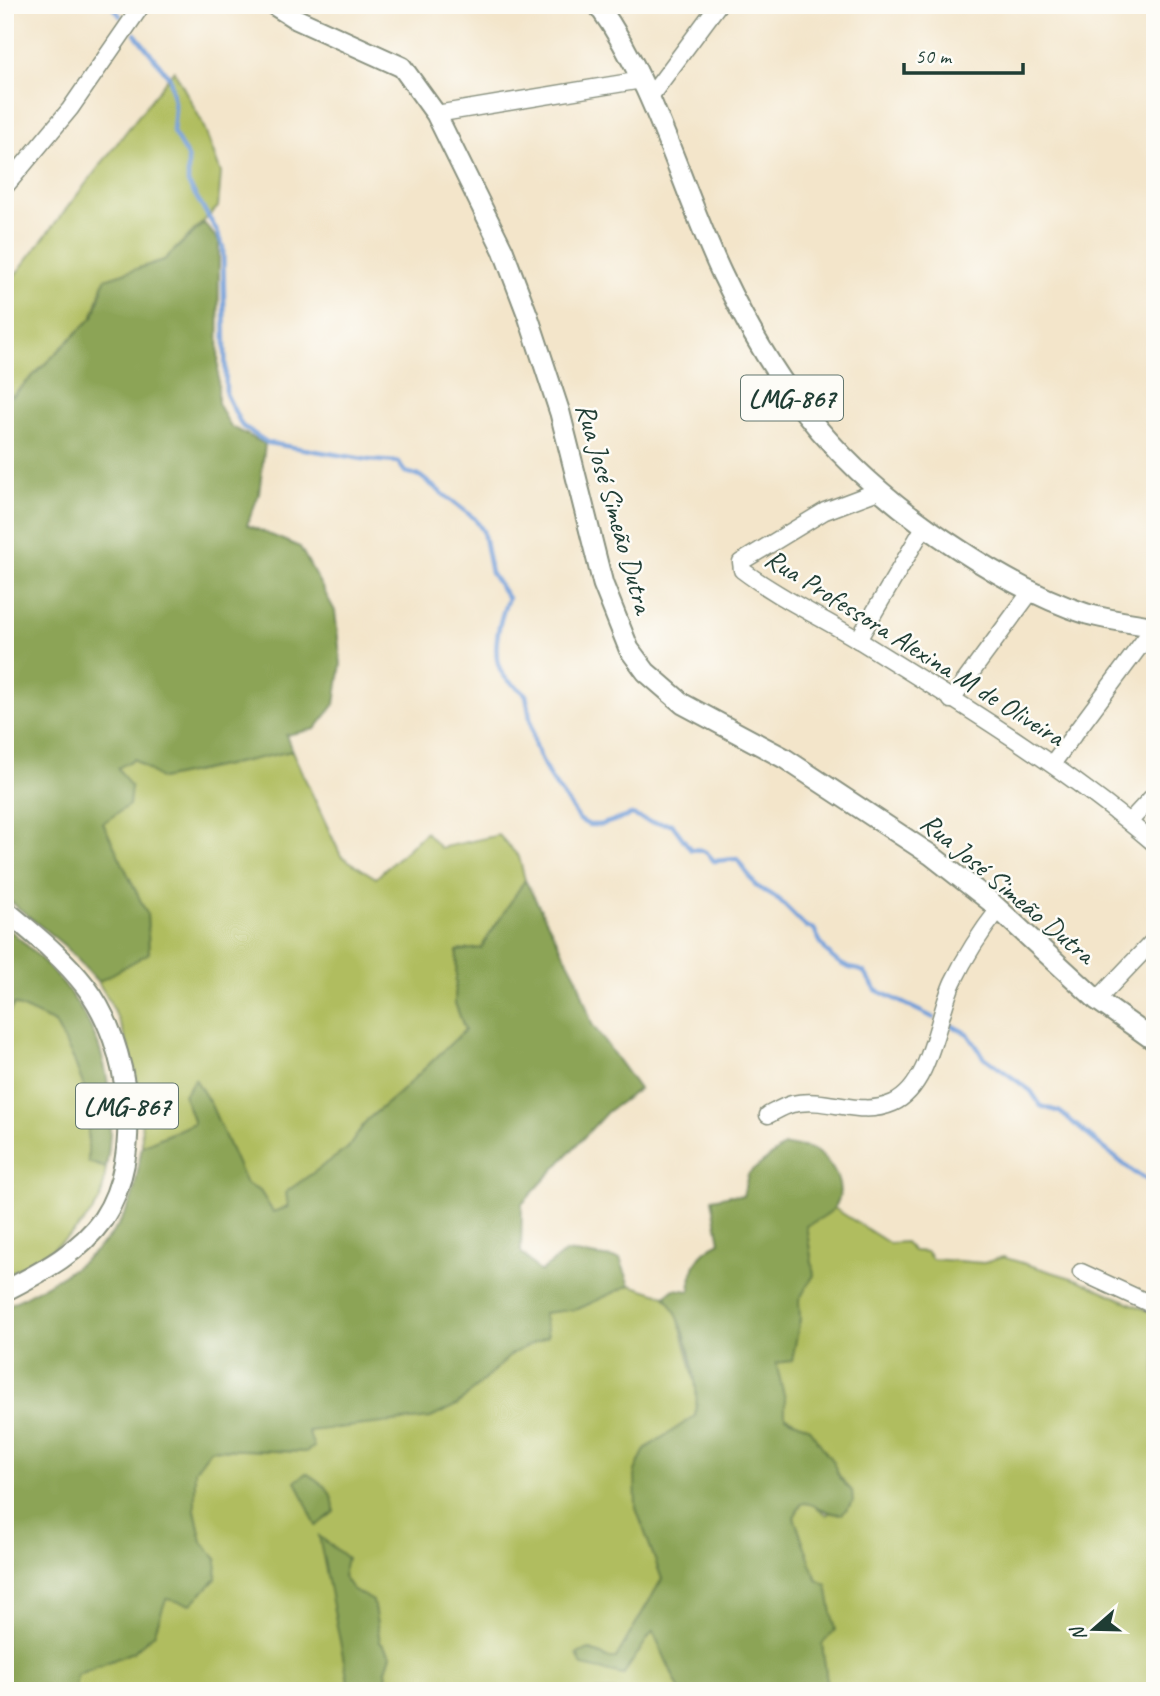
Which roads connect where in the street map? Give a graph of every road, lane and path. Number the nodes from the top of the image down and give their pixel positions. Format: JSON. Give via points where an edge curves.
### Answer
{"nodes":[{"id":1,"x":142,"y":5,"type":"edge"},
{"id":2,"x":598,"y":5,"type":"edge"},
{"id":3,"x":718,"y":5,"type":"edge"},
{"id":4,"x":276,"y":8,"type":"edge"},
{"id":5,"x":645,"y":89,"type":"junction"},
{"id":6,"x":436,"y":114,"type":"junction"},
{"id":7,"x":5,"y":187,"type":"edge"},
{"id":8,"x":878,"y":491,"type":"junction"},
{"id":9,"x":924,"y":527,"type":"junction"},
{"id":10,"x":1032,"y":590,"type":"junction"},
{"id":11,"x":1154,"y":627,"type":"edge"},
{"id":12,"x":858,"y":640,"type":"junction"},
{"id":13,"x":951,"y":699,"type":"junction"},
{"id":14,"x":1052,"y":764,"type":"junction"},
{"id":15,"x":1155,"y":794,"type":"edge"},
{"id":16,"x":1129,"y":822,"type":"junction"},
{"id":17,"x":1155,"y":844,"type":"edge"},
{"id":18,"x":999,"y":909,"type":"junction"},
{"id":19,"x":5,"y":910,"type":"edge"},
{"id":20,"x":1155,"y":939,"type":"edge"},
{"id":21,"x":1097,"y":1000,"type":"junction"},
{"id":22,"x":1155,"y":1041,"type":"edge"},
{"id":23,"x":768,"y":1115,"type":"dead end"},
{"id":24,"x":1081,"y":1272,"type":"dead end"},
{"id":25,"x":5,"y":1291,"type":"edge"},
{"id":26,"x":1155,"y":1306,"type":"edge"}],
"edges":[{"from":1,"to":7,"type":"street","via":[[70,109]]},
{"from":2,"to":5,"type":"main road","number":"LMG-867","via":[[622,38]]},
{"from":3,"to":5,"type":"street"},
{"from":4,"to":6,"type":"main road","name":"Rua José Simeão Dutra","via":[[402,67]]},
{"from":5,"to":6,"type":"street"},
{"from":5,"to":8,"type":"main road","number":"LMG-867","via":[[722,274],[774,370],[828,442]]},
{"from":6,"to":18,"type":"main road","name":"Rua José Simeão Dutra","via":[[503,250],[528,316],[560,413],[603,584],[629,649],[663,690],[850,800]]},
{"from":8,"to":9,"type":"main road","number":"LMG-867"},
{"from":8,"to":12,"type":"street","name":"Rua Professora Alexina M de Oliveira","via":[[825,511],[741,562],[742,570],[764,587]]},
{"from":9,"to":10,"type":"main road","number":"LMG-867","via":[[989,569]]},
{"from":9,"to":12,"type":"street"},
{"from":10,"to":11,"type":"main road","number":"LMG-867","via":[[1087,614]]},
{"from":10,"to":13,"type":"street"},
{"from":11,"to":14,"type":"street"},
{"from":12,"to":13,"type":"street","name":"Rua Professora Alexina M de Oliveira"},
{"from":13,"to":14,"type":"street","name":"Rua Professora Alexina M de Oliveira"},
{"from":14,"to":16,"type":"street","name":"Rua Professora Alexina M de Oliveira"},
{"from":15,"to":16,"type":"street"},
{"from":16,"to":17,"type":"street","name":"Rua Professora Alexina M de Oliveira"},
{"from":18,"to":21,"type":"main road","name":"Rua José Simeão Dutra"},
{"from":18,"to":23,"type":"street","via":[[958,972],[924,1068],[906,1096],[878,1108],[805,1102]]},
{"from":19,"to":25,"type":"main road","number":"LMG-867","via":[[67,964],[103,1014],[122,1072],[127,1139],[116,1193],[103,1219],[62,1259]]},
{"from":20,"to":21,"type":"street"},
{"from":21,"to":22,"type":"main road","name":"Rua José Simeão Dutra"},
{"from":24,"to":26,"type":"street"}]}
